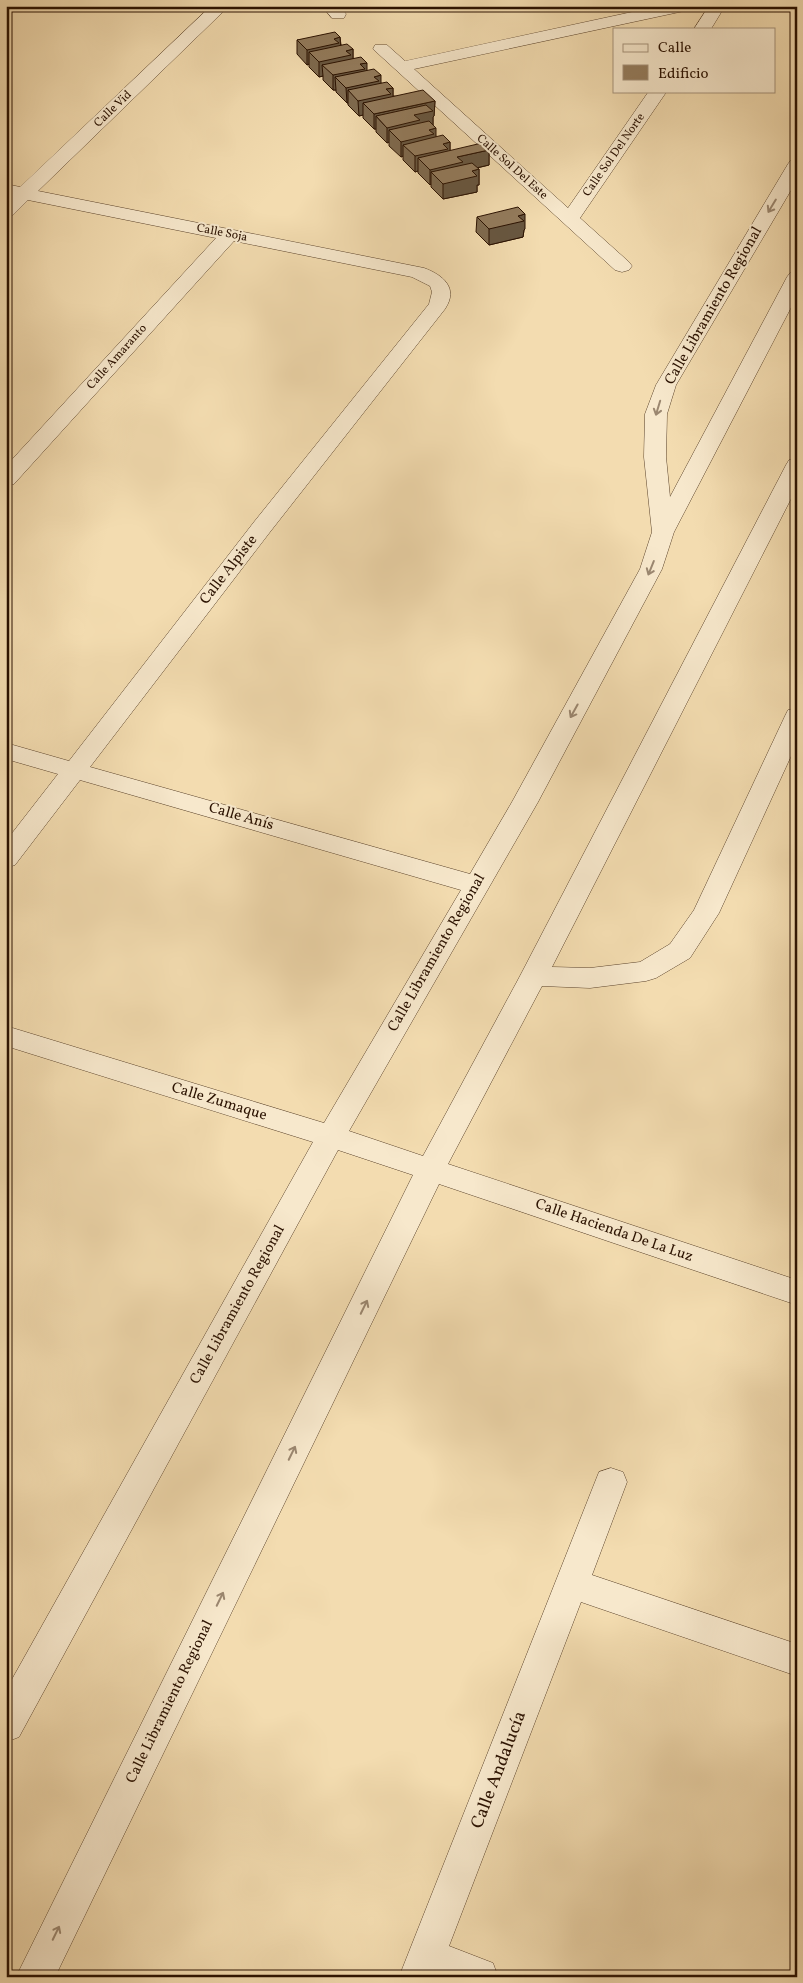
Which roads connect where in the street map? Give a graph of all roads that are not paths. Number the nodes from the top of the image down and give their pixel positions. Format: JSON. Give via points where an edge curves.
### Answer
{"nodes":[{"id":1,"x":10,"y":6,"type":"edge"},
{"id":2,"x":221,"y":6,"type":"edge"},
{"id":3,"x":684,"y":6,"type":"edge"},
{"id":4,"x":717,"y":6,"type":"edge"},
{"id":5,"x":6,"y":9,"type":"edge"},
{"id":6,"x":703,"y":28,"type":"edge"},
{"id":7,"x":381,"y":49,"type":"dead end"},
{"id":8,"x":401,"y":67,"type":"junction"},
{"id":9,"x":657,"y":92,"type":"edge"},
{"id":10,"x":797,"y":164,"type":"edge"},
{"id":11,"x":16,"y":192,"type":"edge"},
{"id":12,"x":6,"y":211,"type":"edge"},
{"id":13,"x":570,"y":219,"type":"junction"},
{"id":14,"x":229,"y":235,"type":"junction"},
{"id":15,"x":622,"y":266,"type":"dead end"},
{"id":16,"x":797,"y":277,"type":"edge"},
{"id":17,"x":436,"y":281,"type":"joint"},
{"id":18,"x":797,"y":465,"type":"edge"},
{"id":19,"x":6,"y":479,"type":"edge"},
{"id":20,"x":663,"y":532,"type":"junction"},
{"id":21,"x":797,"y":716,"type":"edge"},
{"id":22,"x":6,"y":751,"type":"edge"},
{"id":23,"x":75,"y":769,"type":"junction"},
{"id":24,"x":6,"y":859,"type":"edge"},
{"id":25,"x":476,"y":886,"type":"junction"},
{"id":26,"x":534,"y":976,"type":"junction"},
{"id":27,"x":6,"y":1036,"type":"edge"},
{"id":28,"x":332,"y":1136,"type":"junction"},
{"id":29,"x":432,"y":1169,"type":"junction"},
{"id":30,"x":797,"y":1293,"type":"edge"},
{"id":31,"x":611,"y":1482,"type":"dead end"},
{"id":32,"x":572,"y":1584,"type":"junction"},
{"id":33,"x":797,"y":1660,"type":"edge"},
{"id":34,"x":6,"y":1725,"type":"edge"},
{"id":35,"x":422,"y":1966,"type":"edge"},
{"id":36,"x":35,"y":1977,"type":"edge"},
{"id":37,"x":479,"y":1977,"type":"edge"}],
"edges":[{"from":1,"to":5,"type":"street"},
{"from":2,"to":11,"type":"street","name":"Calle Vid"},
{"from":3,"to":8,"type":"street"},
{"from":4,"to":6,"type":"street"},
{"from":7,"to":8,"type":"street","name":"Calle Sol Del Este"},
{"from":8,"to":13,"type":"street","name":"Calle Sol Del Este"},
{"from":9,"to":13,"type":"street","name":"Calle Sol Del Norte"},
{"from":10,"to":20,"type":"street","name":"Calle Libramiento Regional","one_way":true,"via":[[666,385],[656,414],[654,457]]},
{"from":11,"to":12,"type":"street","name":"Calle Vid"},
{"from":11,"to":14,"type":"street","name":"Calle Soja"},
{"from":13,"to":15,"type":"street","name":"Calle Sol Del Este"},
{"from":14,"to":17,"type":"street","name":"Calle Soja","via":[[417,272]]},
{"from":14,"to":19,"type":"street","name":"Calle Amaranto"},
{"from":16,"to":20,"type":"street"},
{"from":17,"to":23,"type":"street","name":"Calle Alpiste","via":[[443,295],[438,305]]},
{"from":18,"to":26,"type":"street","name":"Calle Libramiento Regional"},
{"from":20,"to":25,"type":"street","name":"Calle Libramiento Regional","one_way":true,"via":[[651,570]]},
{"from":21,"to":26,"type":"street","via":[[706,913],[680,951],[646,971],[590,978]]},
{"from":22,"to":23,"type":"street","name":"Calle Anís"},
{"from":23,"to":24,"type":"street","name":"Calle Alpiste"},
{"from":23,"to":25,"type":"street","name":"Calle Anís"},
{"from":25,"to":28,"type":"street","name":"Calle Libramiento Regional"},
{"from":26,"to":29,"type":"street","name":"Calle Libramiento Regional"},
{"from":27,"to":28,"type":"street","name":"Calle Zumaque"},
{"from":28,"to":29,"type":"street","name":"Calle Zumaque"},
{"from":28,"to":34,"type":"street","name":"Calle Libramiento Regional"},
{"from":29,"to":30,"type":"street","name":"Calle Hacienda De La Luz"},
{"from":36,"to":29,"type":"street","name":"Calle Libramiento Regional","one_way":true},
{"from":31,"to":32,"type":"street","name":"Calle Andalucía"},
{"from":32,"to":33,"type":"street"},
{"from":32,"to":35,"type":"street","name":"Calle Andalucía"},
{"from":35,"to":37,"type":"street","name":"Calle Andalucía"}]}
